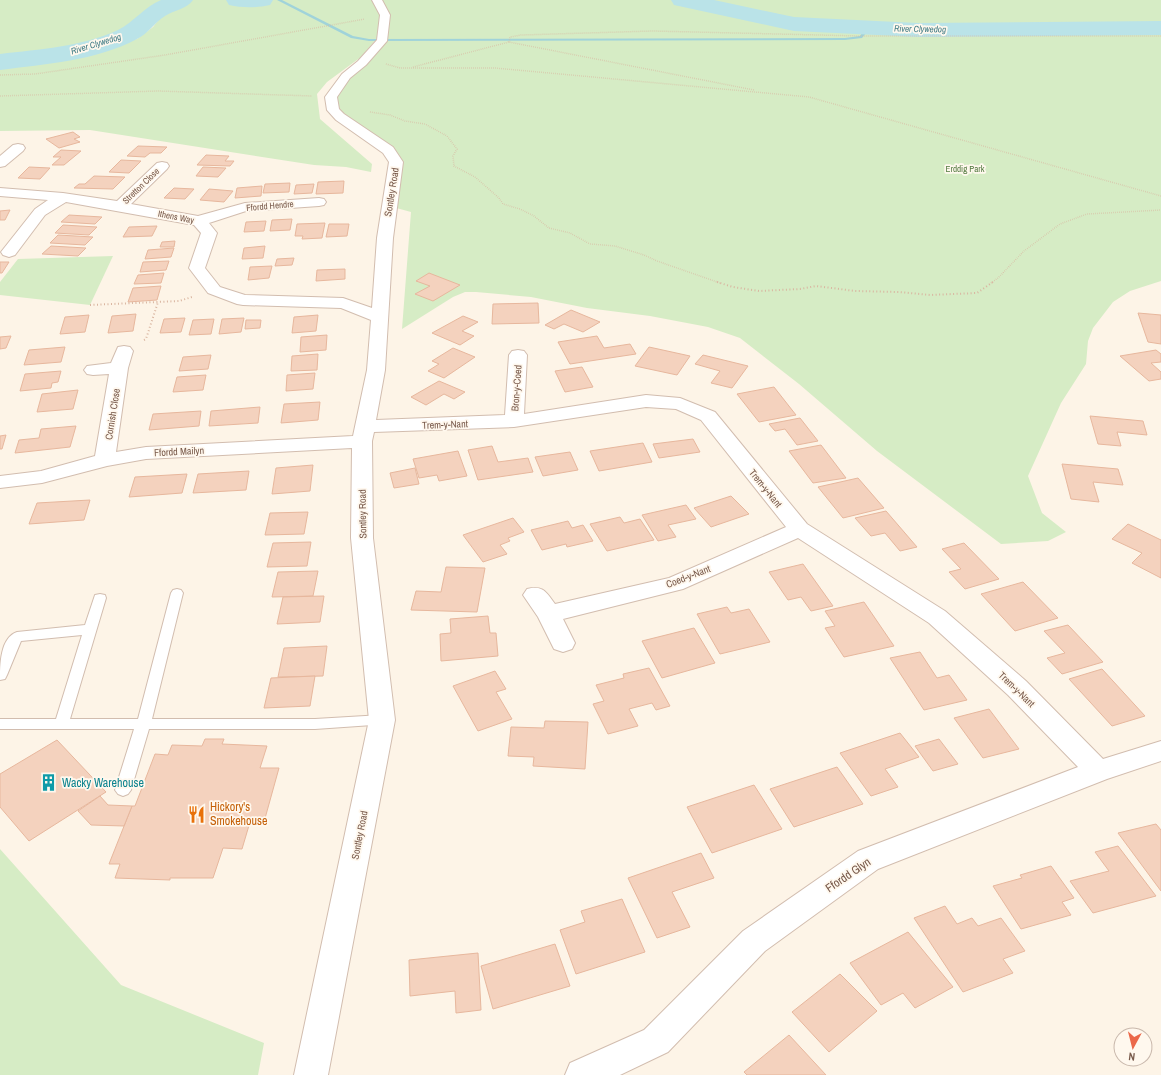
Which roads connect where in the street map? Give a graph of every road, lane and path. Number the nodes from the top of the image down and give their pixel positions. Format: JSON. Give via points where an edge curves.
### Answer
{"nodes":[{"id":1,"x":377,"y":0,"type":"edge"},
{"id":2,"x":385,"y":15,"type":"junction"},
{"id":3,"x":1161,"y":36,"type":"edge"},
{"id":4,"x":509,"y":42,"type":"junction"},
{"id":5,"x":386,"y":64,"type":"dead end"},
{"id":6,"x":411,"y":68,"type":"junction"},
{"id":7,"x":0,"y":75,"type":"edge"},
{"id":8,"x":770,"y":93,"type":"junction"},
{"id":9,"x":0,"y":96,"type":"edge"},
{"id":10,"x":331,"y":97,"type":"junction"},
{"id":11,"x":369,"y":112,"type":"dead end"},
{"id":12,"x":18,"y":148,"type":"dead end"},
{"id":13,"x":0,"y":163,"type":"edge"},
{"id":14,"x":162,"y":166,"type":"dead end"},
{"id":15,"x":0,"y":192,"type":"edge"},
{"id":16,"x":1161,"y":196,"type":"edge"},
{"id":17,"x":63,"y":197,"type":"junction"},
{"id":18,"x":319,"y":202,"type":"dead end"},
{"id":19,"x":120,"y":206,"type":"junction"},
{"id":20,"x":1161,"y":210,"type":"edge"},
{"id":21,"x":199,"y":221,"type":"junction"},
{"id":22,"x":9,"y":244,"type":"edge"},
{"id":23,"x":214,"y":290,"type":"junction"},
{"id":24,"x":158,"y":302,"type":"junction"},
{"id":25,"x":90,"y":304,"type":"dead end"},
{"id":26,"x":379,"y":317,"type":"junction"},
{"id":27,"x":518,"y":355,"type":"dead end"},
{"id":28,"x":121,"y":360,"type":"junction"},
{"id":29,"x":92,"y":370,"type":"dead end"},
{"id":30,"x":514,"y":421,"type":"junction"},
{"id":31,"x":364,"y":434,"type":"junction"},
{"id":32,"x":105,"y":460,"type":"junction"},
{"id":33,"x":0,"y":482,"type":"edge"},
{"id":34,"x":799,"y":529,"type":"junction"},
{"id":35,"x":177,"y":593,"type":"dead end"},
{"id":36,"x":535,"y":595,"type":"dead end"},
{"id":37,"x":100,"y":598,"type":"dead end"},
{"id":38,"x":549,"y":614,"type":"junction"},
{"id":39,"x":90,"y":629,"type":"junction"},
{"id":40,"x":563,"y":643,"type":"dead end"},
{"id":41,"x":0,"y":675,"type":"edge"},
{"id":42,"x":382,"y":720,"type":"junction"},
{"id":43,"x":0,"y":724,"type":"edge"},
{"id":44,"x":61,"y":724,"type":"junction"},
{"id":45,"x":143,"y":724,"type":"junction"},
{"id":46,"x":1161,"y":751,"type":"edge"},
{"id":47,"x":1098,"y":771,"type":"junction"},
{"id":48,"x":123,"y":790,"type":"dead end"},
{"id":49,"x":311,"y":1075,"type":"edge"},
{"id":50,"x":582,"y":1075,"type":"edge"}],
"edges":[{"from":1,"to":2,"type":"street"},
{"from":2,"to":7,"type":"path","via":[[158,56],[35,74]]},
{"from":2,"to":10,"type":"street","via":[[382,39],[362,63],[346,76]]},
{"from":3,"to":4,"type":"path","via":[[860,36],[653,31],[521,35],[510,37]]},
{"from":4,"to":6,"type":"path"},
{"from":4,"to":8,"type":"path"},
{"from":5,"to":6,"type":"path"},
{"from":6,"to":8,"type":"path","via":[[495,68]]},
{"from":8,"to":16,"type":"path","via":[[809,97]]},
{"from":9,"to":10,"type":"path","via":[[158,91]]},
{"from":10,"to":26,"type":"street","name":"Sontley Road","via":[[333,110],[388,150],[396,162],[385,238]]},
{"from":11,"to":20,"type":"path","via":[[425,124],[447,136],[457,150],[453,156],[454,166],[475,177],[503,204],[534,216],[549,228],[570,233],[590,244],[615,246],[733,287],[759,292],[816,286],[930,295],[977,293],[998,278],[1024,251],[1060,224],[1087,214]]},
{"from":12,"to":13,"type":"street"},
{"from":14,"to":19,"type":"street","name":"Stretton Close"},
{"from":15,"to":17,"type":"street","name":"Ithens Way"},
{"from":17,"to":19,"type":"street","name":"Ithens Way"},
{"from":17,"to":22,"type":"street","via":[[40,212]]},
{"from":18,"to":21,"type":"street","name":"Ffordd Hendre","via":[[245,207]]},
{"from":19,"to":21,"type":"street","name":"Ithens Way"},
{"from":21,"to":23,"type":"street","name":"Ithens Way","via":[[209,233],[197,268]]},
{"from":23,"to":24,"type":"path","via":[[179,301]]},
{"from":23,"to":26,"type":"street","via":[[243,300],[343,303]]},
{"from":24,"to":25,"type":"path"},
{"from":24,"to":28,"type":"path","via":[[146,339]]},
{"from":26,"to":31,"type":"street","name":"Sontley Road","via":[[376,370]]},
{"from":27,"to":30,"type":"street","name":"Bron-y-Coed"},
{"from":28,"to":29,"type":"street"},
{"from":28,"to":32,"type":"street","name":"Cornish Close"},
{"from":30,"to":31,"type":"street","name":"Trem-y-Nant"},
{"from":30,"to":34,"type":"street","name":"Trem-y-Nant","via":[[646,402],[680,404],[708,416]]},
{"from":31,"to":32,"type":"street","name":"Ffordd Mailyn","via":[[146,453]]},
{"from":31,"to":42,"type":"street","name":"Sontley Road","via":[[362,538]]},
{"from":32,"to":33,"type":"street","name":"Ffordd Mailyn","via":[[42,478]]},
{"from":34,"to":38,"type":"street","name":"Coed-y-Nant","via":[[674,584]]},
{"from":34,"to":47,"type":"street","name":"Trem-y-Nant","via":[[937,617],[1017,688]]},
{"from":35,"to":45,"type":"lane"},
{"from":36,"to":38,"type":"street"},
{"from":37,"to":39,"type":"lane"},
{"from":38,"to":40,"type":"street"},
{"from":39,"to":41,"type":"lane","via":[[17,637],[13,641]]},
{"from":39,"to":44,"type":"lane"},
{"from":42,"to":45,"type":"lane","via":[[315,724]]},
{"from":42,"to":49,"type":"street","name":"Sontley Road"},
{"from":43,"to":44,"type":"lane"},
{"from":44,"to":45,"type":"lane"},
{"from":45,"to":48,"type":"lane"},
{"from":46,"to":47,"type":"street","name":"Ffordd Glyn"},
{"from":47,"to":50,"type":"street","name":"Ffordd Glyn","via":[[868,860],[754,941],[656,1041]]}]}
